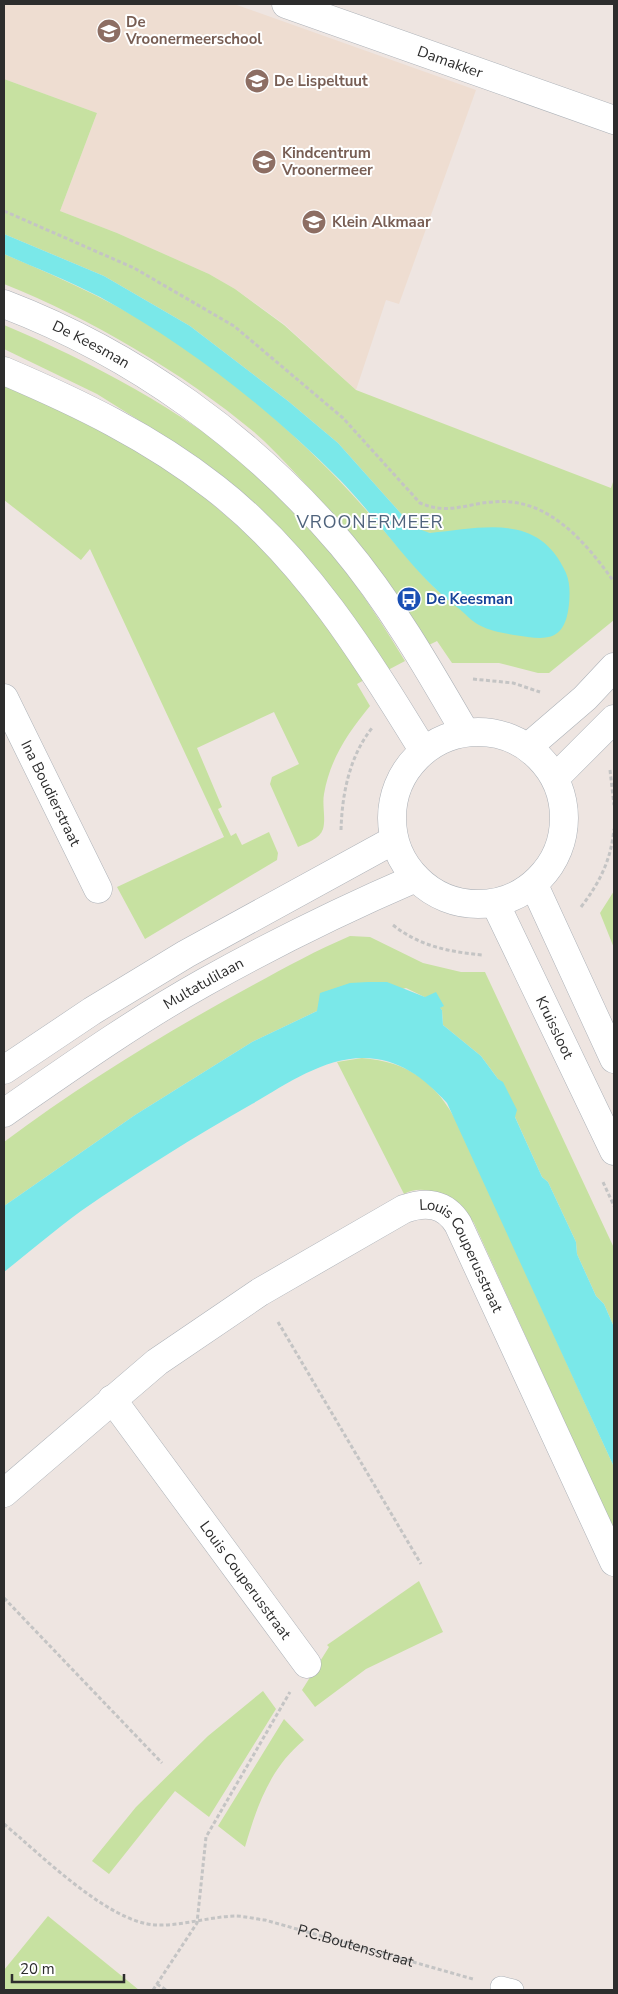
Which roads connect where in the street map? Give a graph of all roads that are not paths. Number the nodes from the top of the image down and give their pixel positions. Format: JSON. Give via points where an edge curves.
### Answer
{"nodes":[{"id":1,"x":286,"y":4,"type":"edge"},
{"id":2,"x":614,"y":120,"type":"edge"},
{"id":3,"x":4,"y":304,"type":"edge"},
{"id":4,"x":4,"y":371,"type":"edge"},
{"id":5,"x":614,"y":667,"type":"edge"},
{"id":6,"x":4,"y":698,"type":"edge"},
{"id":7,"x":614,"y":719,"type":"edge"},
{"id":8,"x":465,"y":732,"type":"junction"},
{"id":9,"x":528,"y":747,"type":"junction"},
{"id":10,"x":423,"y":750,"type":"junction"},
{"id":11,"x":555,"y":778,"type":"junction"},
{"id":12,"x":394,"y":840,"type":"junction"},
{"id":13,"x":416,"y":878,"type":"junction"},
{"id":14,"x":534,"y":885,"type":"junction"},
{"id":15,"x":98,"y":889,"type":"dead end"},
{"id":16,"x":495,"y":903,"type":"junction"},
{"id":17,"x":614,"y":1059,"type":"edge"},
{"id":18,"x":4,"y":1070,"type":"edge"},
{"id":19,"x":4,"y":1113,"type":"edge"},
{"id":20,"x":614,"y":1151,"type":"edge"},
{"id":21,"x":112,"y":1399,"type":"junction"},
{"id":22,"x":4,"y":1493,"type":"edge"},
{"id":23,"x":614,"y":1562,"type":"edge"},
{"id":24,"x":307,"y":1664,"type":"road end"}],
"edges":[{"from":1,"to":2,"type":"street","name":"Damakker"},
{"from":3,"to":8,"type":"street","name":"De Keesman","via":[[71,333],[150,378],[224,429],[290,488],[343,546],[390,610]]},
{"from":4,"to":10,"type":"street","via":[[58,393],[132,431],[216,489],[266,535],[326,603]]},
{"from":5,"to":9,"type":"street"},
{"from":6,"to":15,"type":"street","name":"Ina Boudierstraat"},
{"from":7,"to":11,"type":"street"},
{"from":8,"to":9,"type":"street","via":[[510,737]]},
{"from":8,"to":10,"type":"street","via":[[442,739]]},
{"from":9,"to":11,"type":"street","via":[[544,761]]},
{"from":10,"to":12,"type":"street","via":[[396,788],[391,820]]},
{"from":11,"to":14,"type":"street","via":[[562,806],[559,846],[548,868]]},
{"from":12,"to":13,"type":"street"},
{"from":12,"to":18,"type":"street","via":[[186,954]]},
{"from":13,"to":16,"type":"street","via":[[433,892],[453,900],[473,904]]},
{"from":13,"to":19,"type":"street","name":"Multatulilaan","via":[[367,898],[204,983]]},
{"from":14,"to":16,"type":"street"},
{"from":14,"to":17,"type":"street"},
{"from":16,"to":20,"type":"street","name":"Kruissloot"},
{"from":21,"to":22,"type":"street","name":"Louis Couperusstraat"},
{"from":21,"to":23,"type":"street","name":"Louis Couperusstraat","via":[[157,1362],[260,1292],[404,1208],[439,1205],[448,1210],[458,1224]]},
{"from":21,"to":24,"type":"street","name":"Louis Couperusstraat"}]}
